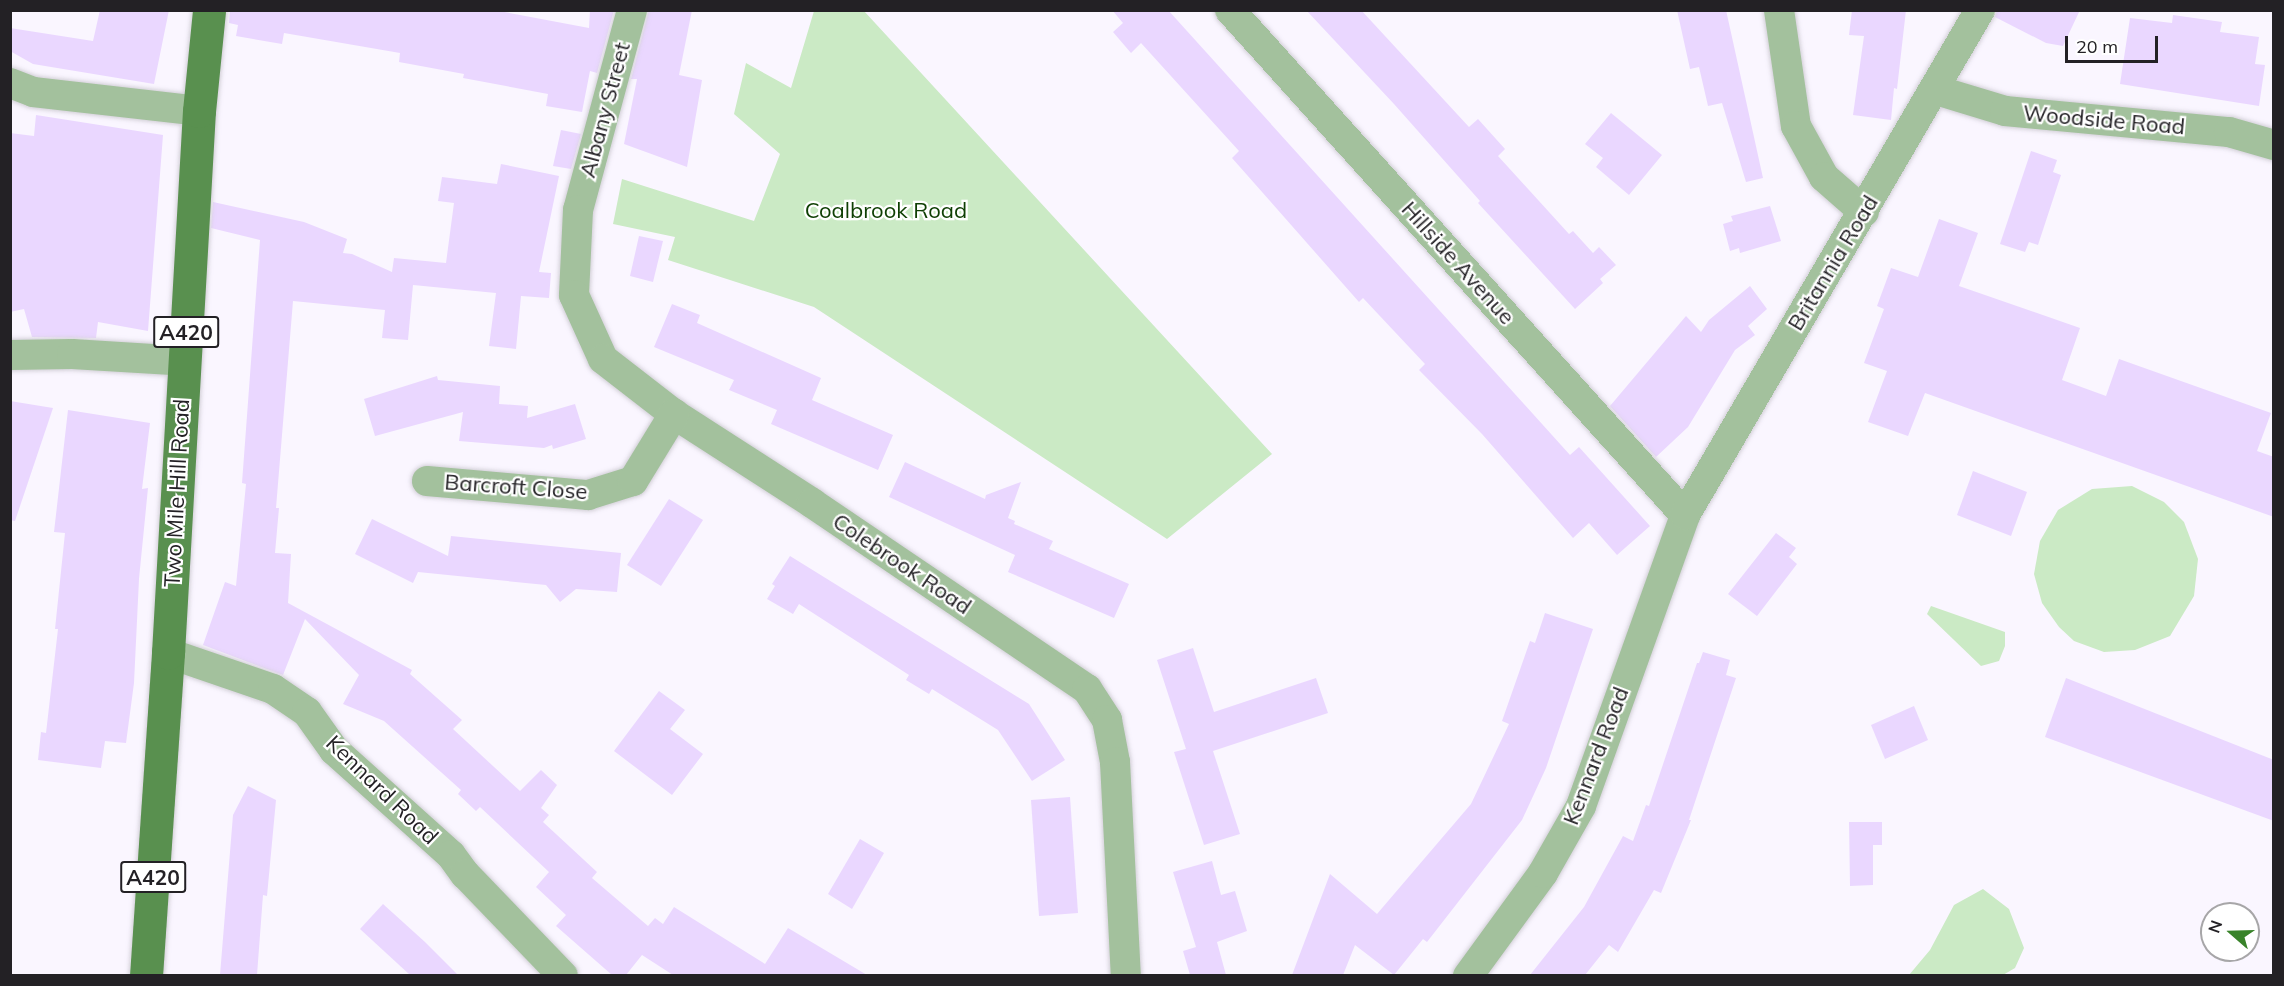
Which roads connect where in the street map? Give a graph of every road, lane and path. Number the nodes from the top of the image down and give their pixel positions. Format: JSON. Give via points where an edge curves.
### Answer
{"nodes":[{"id":1,"x":208,"y":10,"type":"edge"},
{"id":2,"x":632,"y":10,"type":"edge"},
{"id":3,"x":1230,"y":10,"type":"edge"},
{"id":4,"x":1779,"y":10,"type":"edge"},
{"id":5,"x":1980,"y":10,"type":"edge"},
{"id":6,"x":10,"y":83,"type":"edge"},
{"id":7,"x":1936,"y":90,"type":"junction"},
{"id":8,"x":199,"y":111,"type":"junction"},
{"id":9,"x":2274,"y":145,"type":"edge"},
{"id":10,"x":578,"y":210,"type":"joint"},
{"id":11,"x":1864,"y":212,"type":"junction"},
{"id":12,"x":10,"y":355,"type":"edge"},
{"id":13,"x":185,"y":361,"type":"junction"},
{"id":14,"x":674,"y":414,"type":"junction"},
{"id":15,"x":427,"y":481,"type":"dead end"},
{"id":16,"x":1685,"y":516,"type":"junction"},
{"id":17,"x":168,"y":654,"type":"junction"},
{"id":18,"x":146,"y":975,"type":"edge"},
{"id":19,"x":563,"y":975,"type":"edge"},
{"id":20,"x":1126,"y":975,"type":"edge"},
{"id":21,"x":1468,"y":975,"type":"edge"}],
"edges":[{"from":1,"to":8,"type":"main road","name":"Two Mile Hill Road","number":"A420"},
{"from":2,"to":10,"type":"street","name":"Albany Street"},
{"from":3,"to":16,"type":"street","name":"Hillside Avenue"},
{"from":4,"to":11,"type":"street","via":[[1796,126],[1824,177]]},
{"from":5,"to":7,"type":"street","name":"Britannia Road"},
{"from":6,"to":8,"type":"street","via":[[33,92]]},
{"from":7,"to":9,"type":"street","name":"Woodside Road","via":[[2005,111],[2229,132]]},
{"from":7,"to":11,"type":"street","name":"Britannia Road"},
{"from":8,"to":13,"type":"main road","name":"Two Mile Hill Road","number":"A420"},
{"from":10,"to":14,"type":"street","name":"Colebrook Road","via":[[574,295],[603,359]]},
{"from":11,"to":16,"type":"street","name":"Britannia Road"},
{"from":12,"to":13,"type":"street","via":[[72,354]]},
{"from":13,"to":17,"type":"main road","name":"Two Mile Hill Road","number":"A420"},
{"from":14,"to":15,"type":"street","name":"Barcroft Close","via":[[633,481],[588,495]]},
{"from":14,"to":20,"type":"street","name":"Colebrook Road","via":[[1087,689],[1107,720],[1115,762]]},
{"from":16,"to":21,"type":"street","name":"Kennard Road","via":[[1581,806],[1543,873]]},
{"from":17,"to":18,"type":"main road","name":"Two Mile Hill Road","number":"A420"},
{"from":17,"to":19,"type":"street","name":"Kennard Road","via":[[273,689],[307,712],[334,750],[451,855]]}]}
